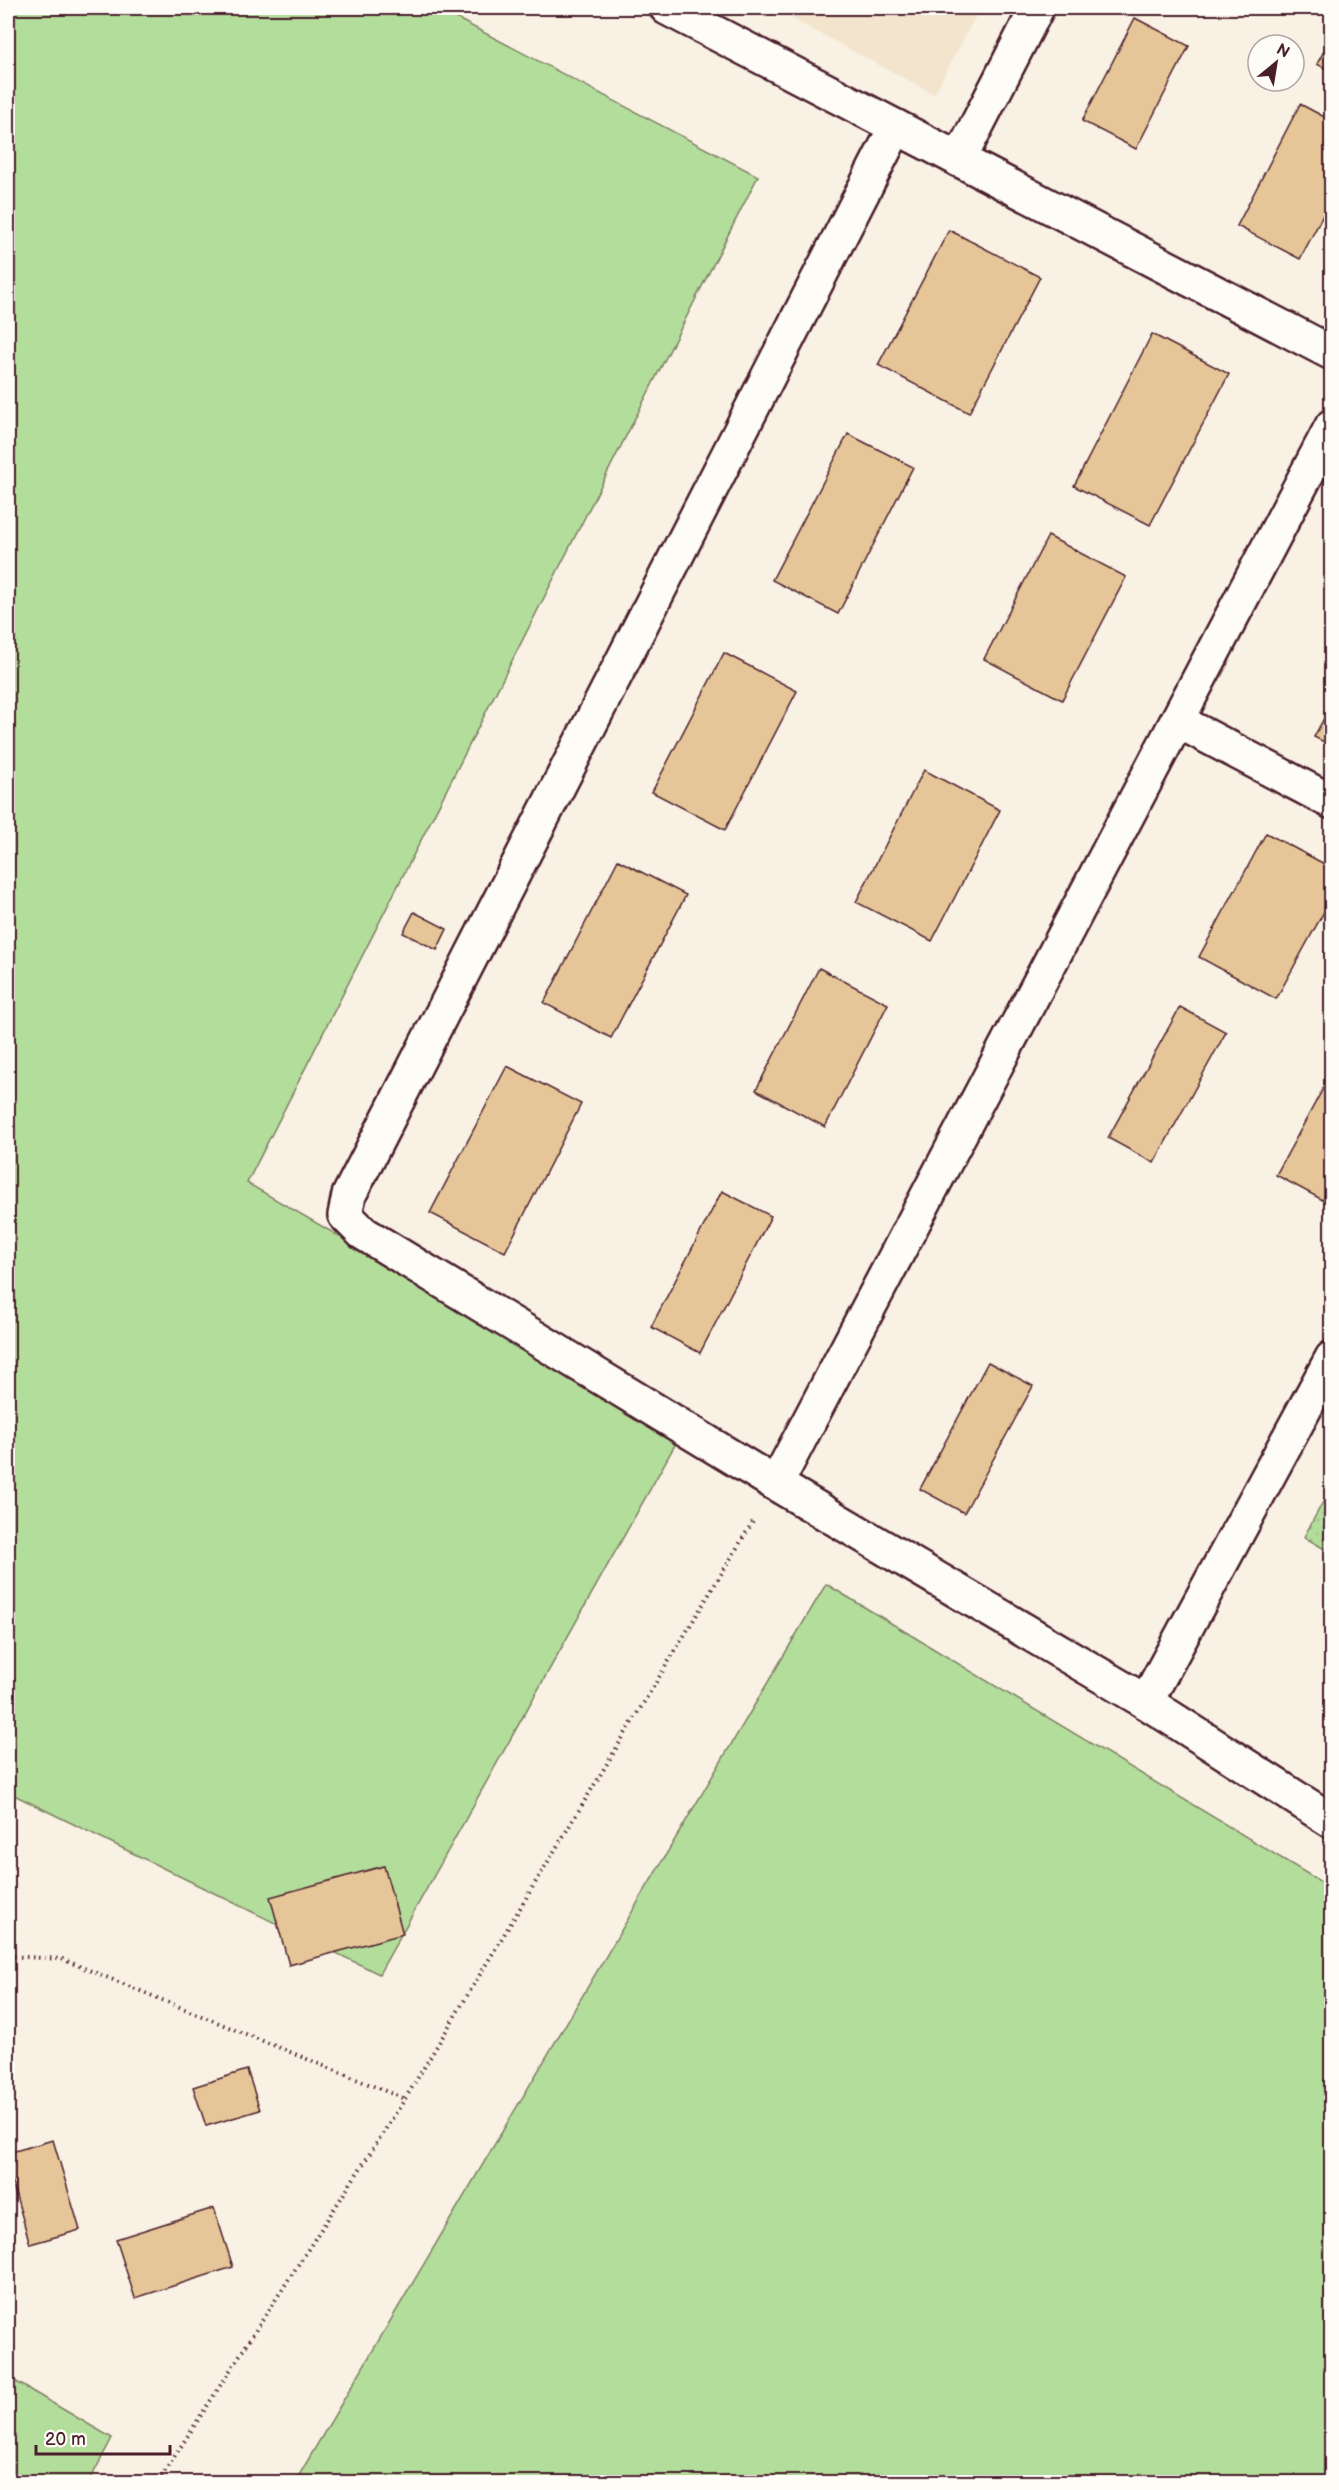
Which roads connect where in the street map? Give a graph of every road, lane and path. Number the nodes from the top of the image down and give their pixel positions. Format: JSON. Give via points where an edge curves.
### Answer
{"nodes":[{"id":1,"x":667,"y":8,"type":"edge"},
{"id":2,"x":1037,"y":8,"type":"edge"},
{"id":3,"x":897,"y":127,"type":"junction"},
{"id":4,"x":959,"y":160,"type":"junction"},
{"id":5,"x":1332,"y":353,"type":"edge"},
{"id":6,"x":1332,"y":426,"type":"edge"},
{"id":7,"x":1178,"y":722,"type":"junction"},
{"id":8,"x":1332,"y":802,"type":"edge"},
{"id":9,"x":1332,"y":1358,"type":"edge"},
{"id":10,"x":776,"y":1484,"type":"junction"},
{"id":11,"x":1146,"y":1702,"type":"junction"},
{"id":12,"x":1332,"y":1821,"type":"edge"},
{"id":13,"x":8,"y":1956,"type":"edge"},
{"id":14,"x":405,"y":2099,"type":"junction"},
{"id":15,"x":158,"y":2482,"type":"edge"}],
"edges":[{"from":1,"to":3,"type":"street"},
{"from":2,"to":4,"type":"street"},
{"from":3,"to":4,"type":"street"},
{"from":3,"to":10,"type":"street","via":[[349,1195],[345,1215],[363,1233]]},
{"from":4,"to":5,"type":"street"},
{"from":6,"to":7,"type":"street"},
{"from":7,"to":8,"type":"street"},
{"from":7,"to":10,"type":"street"},
{"from":9,"to":11,"type":"street"},
{"from":10,"to":11,"type":"street"},
{"from":10,"to":14,"type":"path"},
{"from":11,"to":12,"type":"street"},
{"from":13,"to":14,"type":"path","via":[[62,1959]]},
{"from":14,"to":15,"type":"path"}]}
